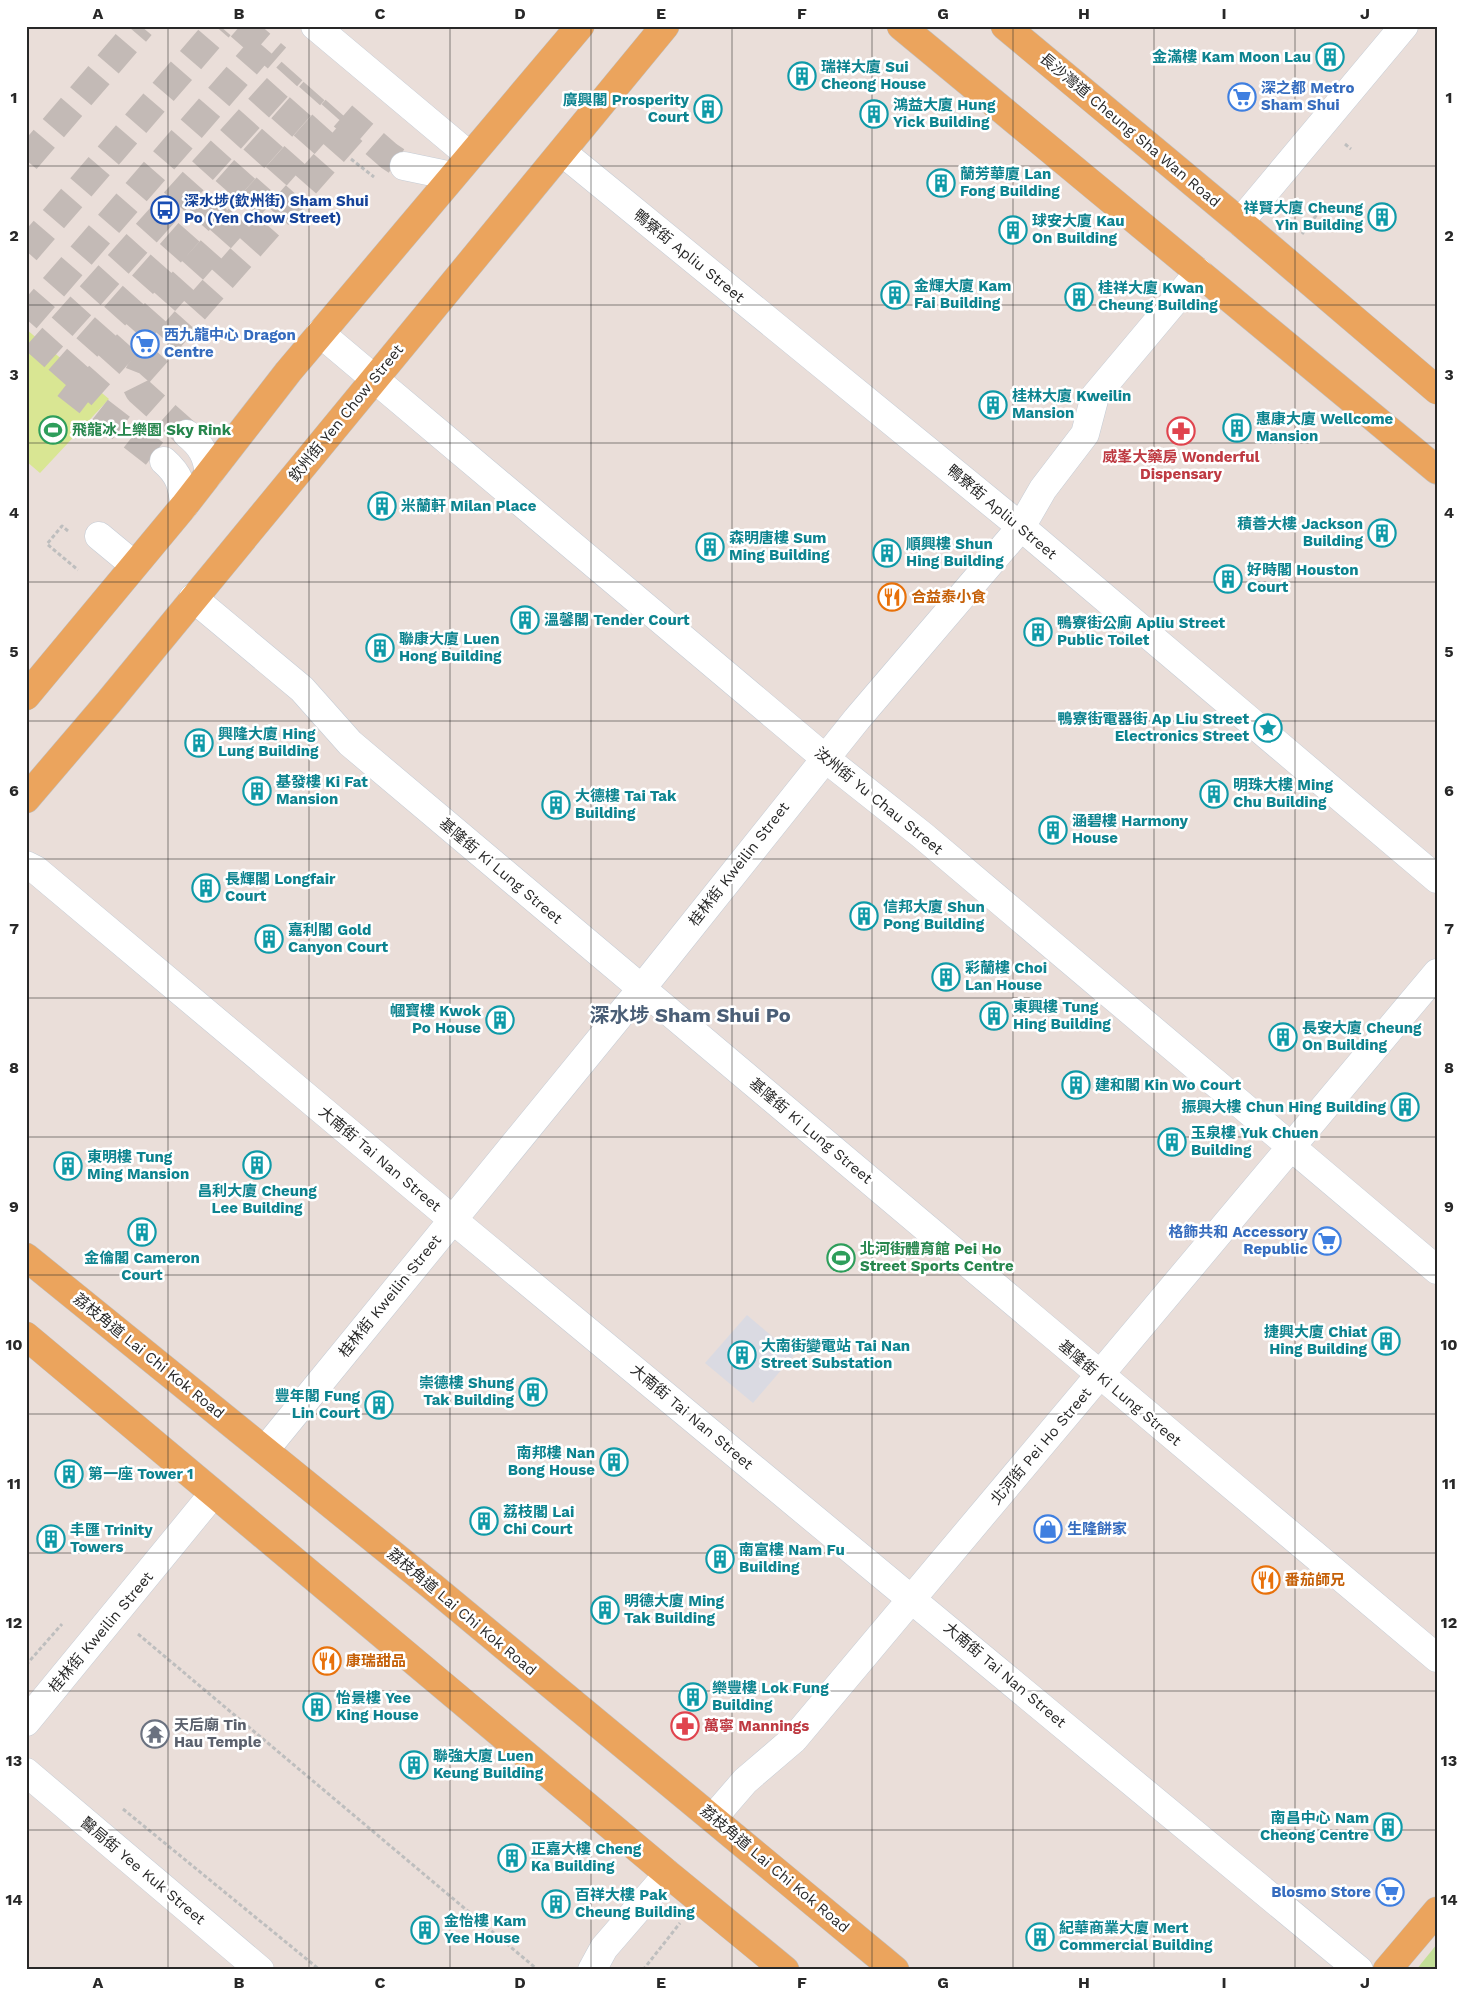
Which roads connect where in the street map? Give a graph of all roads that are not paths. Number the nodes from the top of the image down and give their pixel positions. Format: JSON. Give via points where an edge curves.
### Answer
{"nodes":[{"id":1,"x":315,"y":26,"type":"edge"},
{"id":2,"x":580,"y":26,"type":"edge"},
{"id":3,"x":665,"y":26,"type":"edge"},
{"id":4,"x":901,"y":26,"type":"edge"},
{"id":5,"x":1005,"y":26,"type":"edge"},
{"id":6,"x":1404,"y":26,"type":"edge"},
{"id":7,"x":562,"y":152,"type":"junction"},
{"id":8,"x":470,"y":156,"type":"junction"},
{"id":9,"x":404,"y":166,"type":"tunnel mouth"},
{"id":10,"x":452,"y":176,"type":"junction"},
{"id":11,"x":1240,"y":222,"type":"junction"},
{"id":12,"x":1199,"y":272,"type":"junction"},
{"id":13,"x":320,"y":333,"type":"junction"},
{"id":14,"x":375,"y":380,"type":"junction"},
{"id":15,"x":1437,"y":390,"type":"edge"},
{"id":16,"x":187,"y":434,"type":"tunnel mouth"},
{"id":17,"x":164,"y":461,"type":"tunnel mouth"},
{"id":18,"x":1437,"y":470,"type":"edge"},
{"id":19,"x":209,"y":474,"type":"junction"},
{"id":20,"x":184,"y":506,"type":"junction"},
{"id":21,"x":1021,"y":527,"type":"junction"},
{"id":22,"x":94,"y":532,"type":"road end"},
{"id":23,"x":139,"y":558,"type":"junction"},
{"id":24,"x":193,"y":598,"type":"junction"},
{"id":25,"x":26,"y":696,"type":"edge"},
{"id":26,"x":826,"y":759,"type":"junction"},
{"id":27,"x":26,"y":799,"type":"edge"},
{"id":28,"x":26,"y":865,"type":"edge"},
{"id":29,"x":1437,"y":879,"type":"edge"},
{"id":30,"x":1437,"y":973,"type":"edge"},
{"id":31,"x":642,"y":988,"type":"junction"},
{"id":32,"x":1290,"y":1145,"type":"junction"},
{"id":33,"x":452,"y":1219,"type":"junction"},
{"id":34,"x":26,"y":1257,"type":"edge"},
{"id":35,"x":1437,"y":1270,"type":"edge"},
{"id":36,"x":26,"y":1336,"type":"edge"},
{"id":37,"x":1100,"y":1376,"type":"junction"},
{"id":38,"x":265,"y":1450,"type":"junction"},
{"id":39,"x":213,"y":1494,"type":"junction"},
{"id":40,"x":912,"y":1598,"type":"junction"},
{"id":41,"x":1437,"y":1658,"type":"edge"},
{"id":42,"x":26,"y":1722,"type":"edge"},
{"id":43,"x":26,"y":1772,"type":"edge"},
{"id":44,"x":713,"y":1818,"type":"junction"},
{"id":45,"x":668,"y":1874,"type":"junction"},
{"id":46,"x":1437,"y":1911,"type":"edge"},
{"id":47,"x":260,"y":1970,"type":"edge"},
{"id":48,"x":592,"y":1970,"type":"edge"},
{"id":49,"x":785,"y":1970,"type":"edge"},
{"id":50,"x":895,"y":1970,"type":"edge"},
{"id":51,"x":1359,"y":1970,"type":"edge"},
{"id":52,"x":1387,"y":1970,"type":"edge"}],
"edges":[{"from":1,"to":8,"type":"street"},
{"from":2,"to":8,"type":"main road"},
{"from":3,"to":7,"type":"main road","name":"欽州街 Yen Chow Street"},
{"from":4,"to":12,"type":"main road"},
{"from":5,"to":11,"type":"main road","name":"長沙灣道 Cheung Sha Wan Road"},
{"from":6,"to":11,"type":"street"},
{"from":7,"to":14,"type":"main road","name":"欽州街 Yen Chow Street"},
{"from":7,"to":21,"type":"street","name":"鴨寮街 Apliu Street"},
{"from":8,"to":10,"type":"main road"},
{"from":9,"to":10,"type":"street"},
{"from":10,"to":13,"type":"main road"},
{"from":11,"to":15,"type":"main road","name":"長沙灣道 Cheung Sha Wan Road"},
{"from":12,"to":18,"type":"main road"},
{"from":12,"to":21,"type":"street","name":"桂林街 Kweilin Street","via":[[1095,396],[1085,434],[1043,489]]},
{"from":13,"to":14,"type":"street","name":"汝州街 Yu Chau Street"},
{"from":13,"to":19,"type":"main road"},
{"from":14,"to":24,"type":"main road","name":"欽州街 Yen Chow Street"},
{"from":14,"to":26,"type":"street","name":"汝州街 Yu Chau Street"},
{"from":16,"to":19,"type":"street","via":[[207,457]]},
{"from":17,"to":20,"type":"street","via":[[175,470],[182,486]]},
{"from":19,"to":20,"type":"main road"},
{"from":20,"to":23,"type":"main road"},
{"from":21,"to":26,"type":"street","name":"桂林街 Kweilin Street","via":[[863,711]]},
{"from":21,"to":29,"type":"street","name":"鴨寮街 Apliu Street"},
{"from":22,"to":23,"type":"street"},
{"from":23,"to":25,"type":"main road"},
{"from":24,"to":27,"type":"main road","name":"欽州街 Yen Chow Street"},
{"from":24,"to":31,"type":"street","name":"基隆街 Ki Lung Street","via":[[302,689],[350,743]]},
{"from":26,"to":31,"type":"street","name":"桂林街 Kweilin Street"},
{"from":26,"to":32,"type":"street","name":"汝州街 Yu Chau Street","via":[[922,835]]},
{"from":28,"to":33,"type":"street","name":"大南街 Tai Nan Street","via":[[36,870]]},
{"from":30,"to":32,"type":"street","name":"北河街 Pei Ho Street"},
{"from":31,"to":33,"type":"street","name":"桂林街 Kweilin Street"},
{"from":31,"to":37,"type":"street","name":"基隆街 Ki Lung Street"},
{"from":32,"to":35,"type":"street","name":"汝州街 Yu Chau Street"},
{"from":32,"to":37,"type":"street","name":"北河街 Pei Ho Street"},
{"from":33,"to":38,"type":"street","name":"桂林街 Kweilin Street"},
{"from":33,"to":40,"type":"street","name":"大南街 Tai Nan Street"},
{"from":34,"to":38,"type":"main road","name":"荔枝角道 Lai Chi Kok Road"},
{"from":36,"to":39,"type":"main road"},
{"from":37,"to":40,"type":"street","name":"北河街 Pei Ho Street"},
{"from":37,"to":41,"type":"street","name":"基隆街 Ki Lung Street"},
{"from":38,"to":44,"type":"main road","name":"荔枝角道 Lai Chi Kok Road"},
{"from":39,"to":42,"type":"street","name":"桂林街 Kweilin Street"},
{"from":39,"to":45,"type":"main road"},
{"from":40,"to":44,"type":"street","name":"北河街 Pei Ho Street","via":[[794,1739],[745,1781]]},
{"from":40,"to":51,"type":"street","name":"大南街 Tai Nan Street"},
{"from":43,"to":47,"type":"street","name":"醫局街 Yee Kuk Street"},
{"from":44,"to":50,"type":"main road","name":"荔枝角道 Lai Chi Kok Road"},
{"from":45,"to":48,"type":"street","via":[[604,1948]]},
{"from":45,"to":49,"type":"main road"},
{"from":46,"to":52,"type":"main road"}]}
